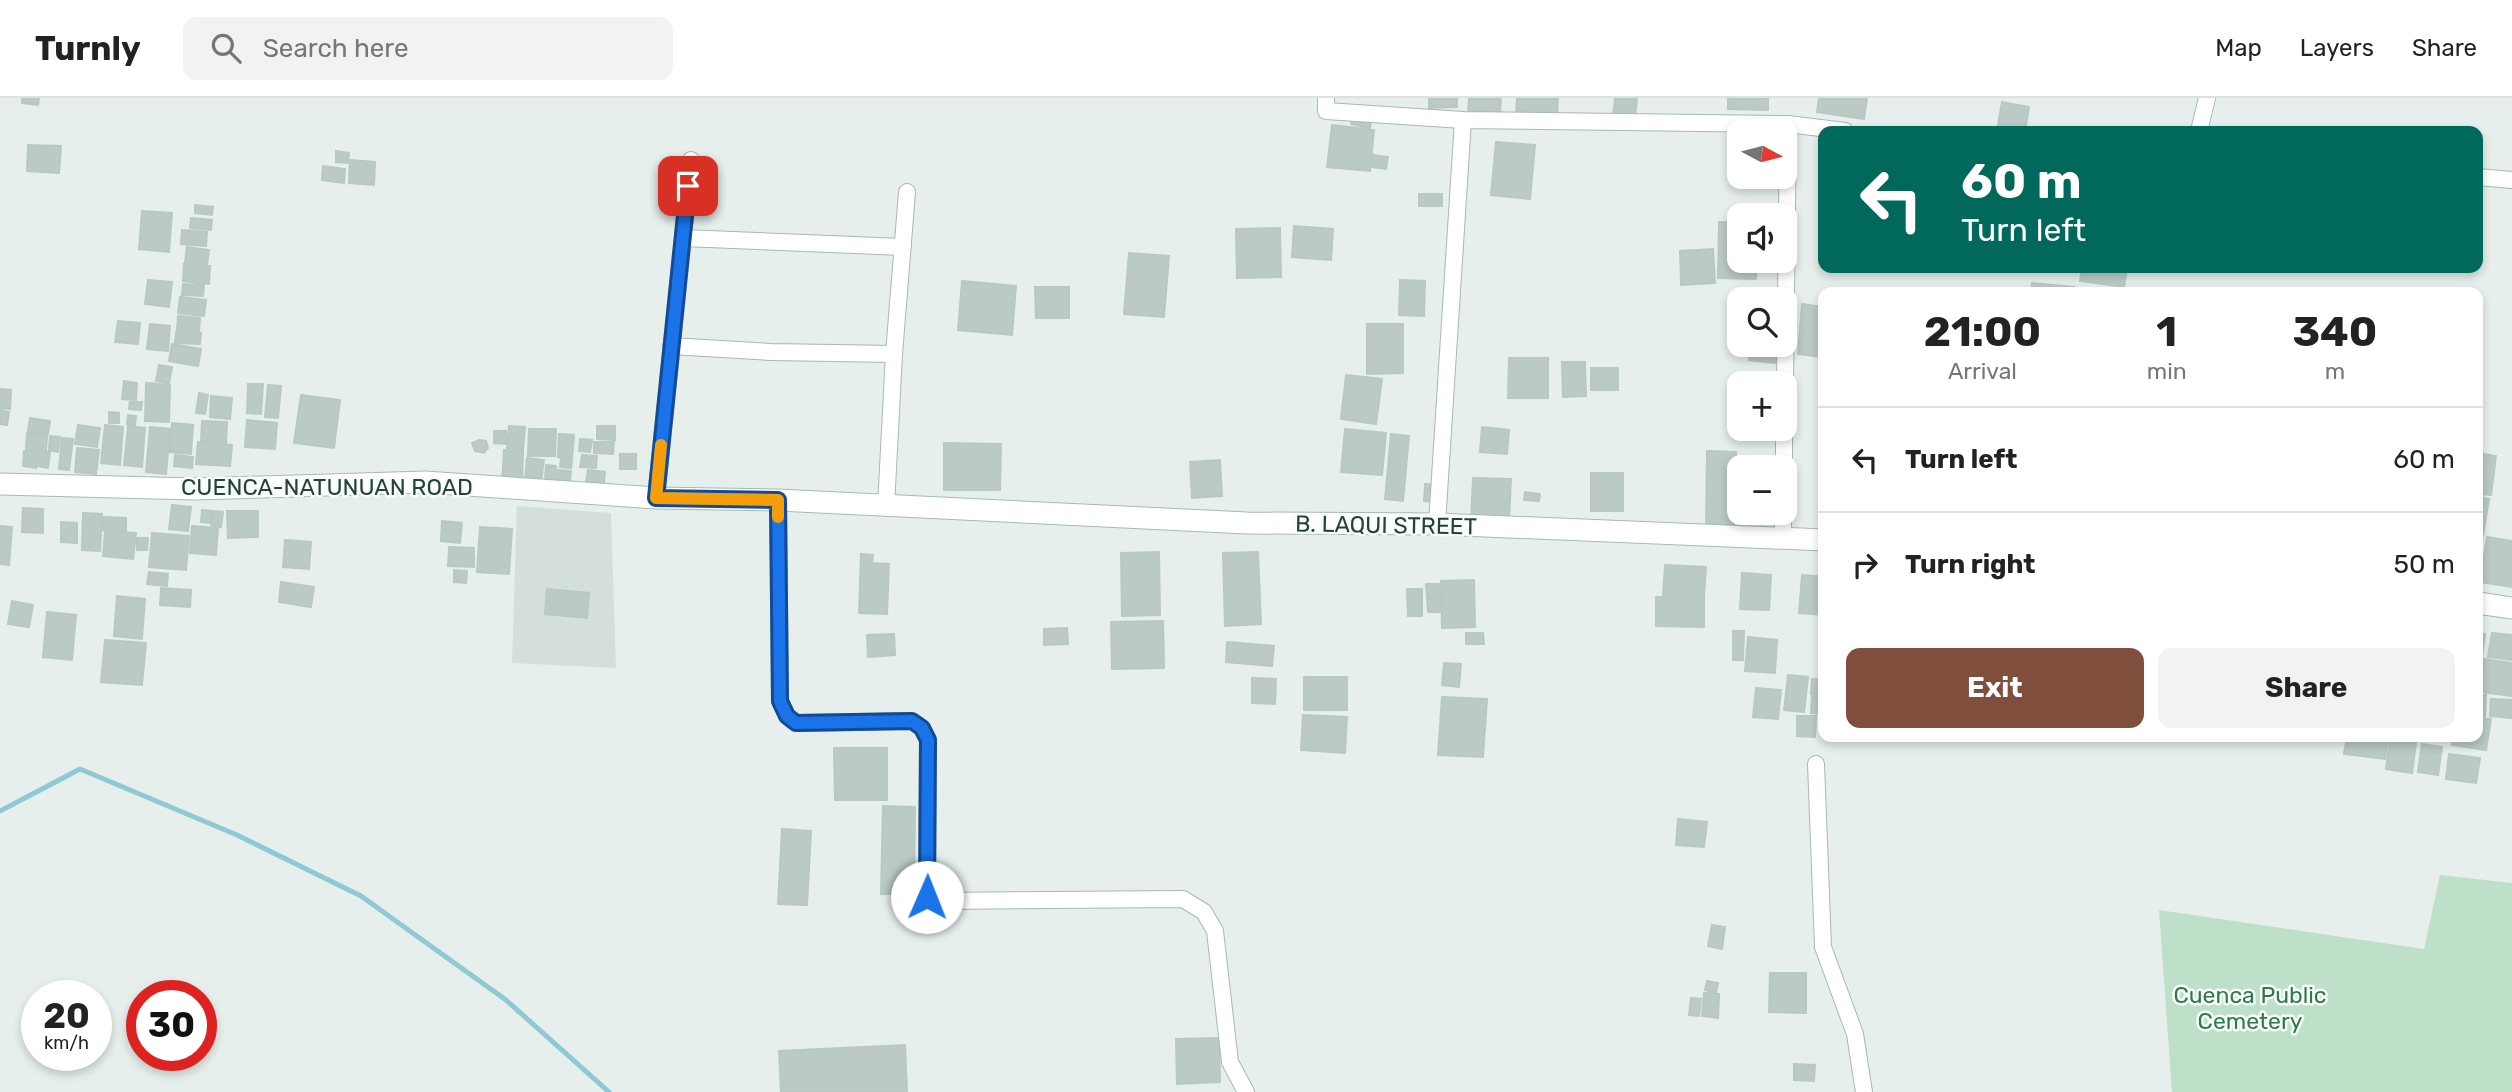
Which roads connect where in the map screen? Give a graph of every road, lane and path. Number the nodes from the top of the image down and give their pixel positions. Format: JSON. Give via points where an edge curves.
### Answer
{"nodes":[{"id":1,"x":1326,"y":98,"type":"edge"},
{"id":2,"x":2207,"y":98,"type":"edge"},
{"id":3,"x":1463,"y":120,"type":"junction"},
{"id":4,"x":1727,"y":123,"type":"edge"},
{"id":5,"x":1797,"y":125,"type":"edge"},
{"id":6,"x":2200,"y":126,"type":"edge"},
{"id":7,"x":1818,"y":128,"type":"edge"},
{"id":8,"x":691,"y":160,"type":"dead end"},
{"id":9,"x":2483,"y":177,"type":"edge"},
{"id":10,"x":2512,"y":180,"type":"edge"},
{"id":11,"x":1787,"y":189,"type":"edge"},
{"id":12,"x":907,"y":191,"type":"dead end"},
{"id":13,"x":683,"y":238,"type":"junction"},
{"id":14,"x":902,"y":247,"type":"junction"},
{"id":15,"x":671,"y":346,"type":"junction"},
{"id":16,"x":894,"y":354,"type":"junction"},
{"id":17,"x":1785,"y":371,"type":"edge"},
{"id":18,"x":0,"y":484,"type":"edge"},
{"id":19,"x":656,"y":498,"type":"junction"},
{"id":20,"x":778,"y":500,"type":"junction"},
{"id":21,"x":886,"y":506,"type":"junction"},
{"id":22,"x":948,"y":510,"type":"joint"},
{"id":23,"x":1437,"y":524,"type":"junction"},
{"id":24,"x":1783,"y":525,"type":"edge"},
{"id":25,"x":1783,"y":537,"type":"junction"},
{"id":26,"x":1818,"y":540,"type":"edge"},
{"id":27,"x":2483,"y":604,"type":"edge"},
{"id":28,"x":2512,"y":608,"type":"edge"},
{"id":29,"x":1816,"y":764,"type":"dead end"},
{"id":30,"x":1245,"y":1092,"type":"edge"},
{"id":31,"x":1864,"y":1092,"type":"edge"}],
"edges":[{"from":1,"to":3,"type":"street","via":[[1326,111]]},
{"from":2,"to":6,"type":"street"},
{"from":3,"to":4,"type":"street"},
{"from":3,"to":23,"type":"street"},
{"from":5,"to":7,"type":"street"},
{"from":8,"to":13,"type":"street"},
{"from":9,"to":10,"type":"street"},
{"from":11,"to":17,"type":"street"},
{"from":12,"to":14,"type":"street"},
{"from":13,"to":14,"type":"street"},
{"from":13,"to":15,"type":"street"},
{"from":14,"to":16,"type":"street"},
{"from":15,"to":16,"type":"street"},
{"from":15,"to":19,"type":"street"},
{"from":16,"to":21,"type":"street"},
{"from":18,"to":19,"type":"main road","name":"CUENCA-NATUNUAN ROAD","via":[[194,489],[425,482]]},
{"from":19,"to":20,"type":"main road","name":"CUENCA-NATUNUAN ROAD"},
{"from":20,"to":21,"type":"main road","name":"CUENCA-NATUNUAN ROAD"},
{"from":20,"to":30,"type":"street","via":[[780,701],[796,723],[912,721],[922,728],[928,740],[927,897],[937,901],[1183,899],[1204,912],[1215,931],[1230,1062]]},
{"from":21,"to":22,"type":"main road","name":"CUENCA-NATUNUAN ROAD"},
{"from":22,"to":23,"type":"main road","name":"B. LAQUI STREET","via":[[1247,523]]},
{"from":23,"to":25,"type":"main road","name":"B. LAQUI STREET"},
{"from":24,"to":25,"type":"street"},
{"from":25,"to":26,"type":"main road","name":"B. LAQUI STREET"},
{"from":27,"to":28,"type":"main road"},
{"from":29,"to":31,"type":"street","via":[[1823,947],[1855,1034]]}]}
